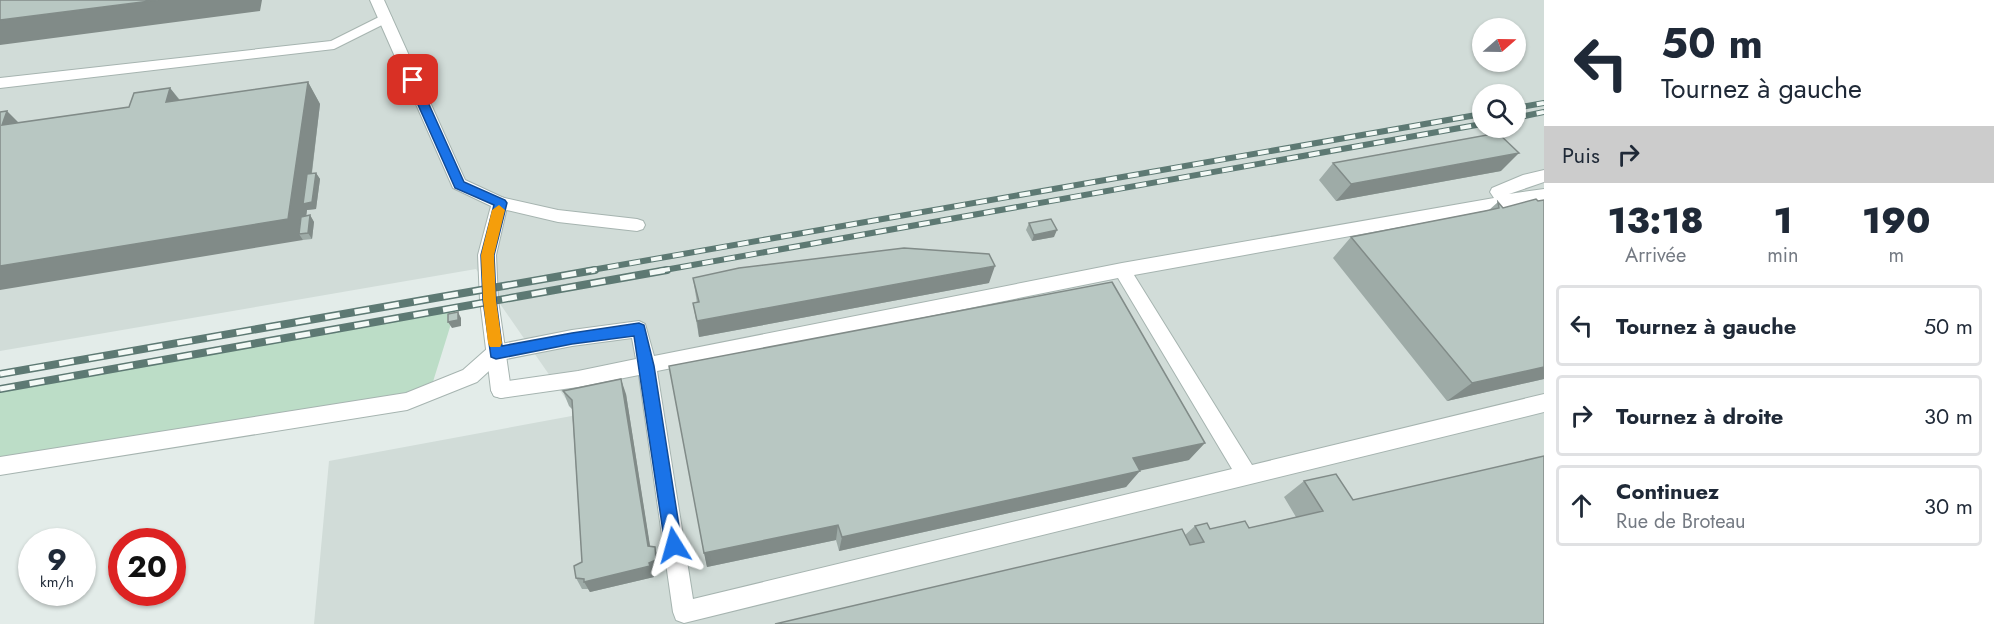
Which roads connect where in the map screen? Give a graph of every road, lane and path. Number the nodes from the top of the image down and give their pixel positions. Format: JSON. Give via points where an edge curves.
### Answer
{"nodes":[{"id":1,"x":377,"y":0,"type":"edge"},
{"id":2,"x":385,"y":18,"type":"junction"},
{"id":3,"x":0,"y":83,"type":"edge"},
{"id":4,"x":1544,"y":177,"type":"edge"},
{"id":5,"x":1544,"y":195,"type":"edge"},
{"id":6,"x":1507,"y":202,"type":"junction"},
{"id":7,"x":500,"y":203,"type":"junction"},
{"id":8,"x":638,"y":225,"type":"dead end"},
{"id":9,"x":1122,"y":270,"type":"junction"},
{"id":10,"x":496,"y":353,"type":"junction"},
{"id":11,"x":647,"y":366,"type":"junction"},
{"id":12,"x":1544,"y":403,"type":"edge"},
{"id":13,"x":0,"y":466,"type":"edge"},
{"id":14,"x":1247,"y":475,"type":"junction"}],
"edges":[{"from":1,"to":2,"type":"street"},
{"from":2,"to":3,"type":"street","via":[[334,45]]},
{"from":2,"to":7,"type":"street","via":[[459,184]]},
{"from":4,"to":6,"type":"street","via":[[1498,192]]},
{"from":5,"to":6,"type":"street"},
{"from":6,"to":9,"type":"street"},
{"from":7,"to":8,"type":"street","via":[[558,216]]},
{"from":7,"to":10,"type":"street","via":[[487,255]]},
{"from":9,"to":11,"type":"street"},
{"from":9,"to":14,"type":"street"},
{"from":10,"to":11,"type":"street","via":[[639,329]]},
{"from":10,"to":11,"type":"street","via":[[501,390]]},
{"from":10,"to":13,"type":"street","via":[[470,376],[407,401]]},
{"from":11,"to":14,"type":"street","via":[[684,612]]},
{"from":12,"to":14,"type":"street"}]}
